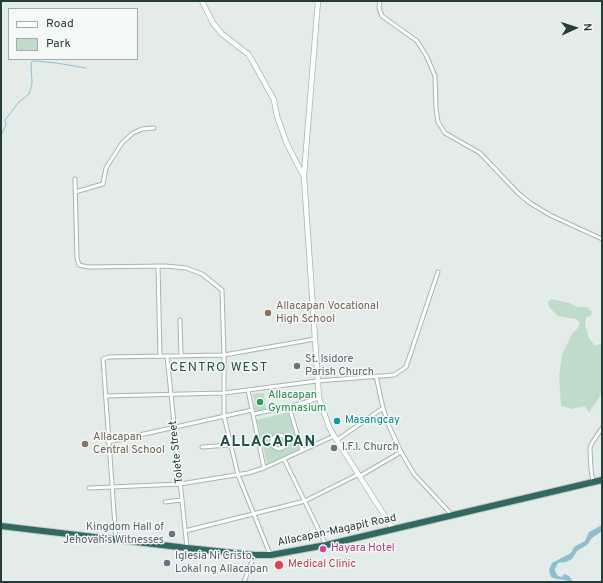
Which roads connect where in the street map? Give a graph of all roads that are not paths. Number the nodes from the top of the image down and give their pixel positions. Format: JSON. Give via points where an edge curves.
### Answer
{"nodes":[{"id":1,"x":202,"y":1,"type":"edge"},
{"id":2,"x":318,"y":1,"type":"edge"},
{"id":3,"x":380,"y":1,"type":"edge"},
{"id":4,"x":154,"y":128,"type":"dead end"},
{"id":5,"x":304,"y":177,"type":"junction"},
{"id":6,"x":75,"y":178,"type":"dead end"},
{"id":7,"x":75,"y":192,"type":"junction"},
{"id":8,"x":602,"y":239,"type":"edge"},
{"id":9,"x":158,"y":266,"type":"junction"},
{"id":10,"x":438,"y":272,"type":"dead end"},
{"id":11,"x":180,"y":320,"type":"dead end"},
{"id":12,"x":315,"y":339,"type":"junction"},
{"id":13,"x":224,"y":355,"type":"junction"},
{"id":14,"x":160,"y":356,"type":"junction"},
{"id":15,"x":167,"y":356,"type":"junction"},
{"id":16,"x":181,"y":356,"type":"junction"},
{"id":17,"x":376,"y":376,"type":"junction"},
{"id":18,"x":317,"y":381,"type":"junction"},
{"id":19,"x":248,"y":390,"type":"junction"},
{"id":20,"x":224,"y":393,"type":"junction"},
{"id":21,"x":171,"y":395,"type":"junction"},
{"id":22,"x":105,"y":396,"type":"junction"},
{"id":23,"x":319,"y":398,"type":"junction"},
{"id":24,"x":289,"y":407,"type":"junction"},
{"id":25,"x":383,"y":408,"type":"junction"},
{"id":26,"x":252,"y":412,"type":"junction"},
{"id":27,"x":224,"y":416,"type":"junction"},
{"id":28,"x":174,"y":428,"type":"junction"},
{"id":29,"x":602,"y":428,"type":"edge"},
{"id":30,"x":280,"y":436,"type":"joint"},
{"id":31,"x":335,"y":438,"type":"junction"},
{"id":32,"x":108,"y":442,"type":"junction"},
{"id":33,"x":230,"y":445,"type":"junction"},
{"id":34,"x":202,"y":446,"type":"dead end"},
{"id":35,"x":302,"y":450,"type":"junction"},
{"id":36,"x":401,"y":452,"type":"junction"},
{"id":37,"x":284,"y":459,"type":"junction"},
{"id":38,"x":264,"y":468,"type":"junction"},
{"id":39,"x":238,"y":475,"type":"junction"},
{"id":40,"x":359,"y":475,"type":"junction"},
{"id":41,"x":602,"y":480,"type":"edge"},
{"id":42,"x":593,"y":482,"type":"junction"},
{"id":43,"x":180,"y":484,"type":"junction"},
{"id":44,"x":89,"y":488,"type":"dead end"},
{"id":45,"x":112,"y":488,"type":"junction"},
{"id":46,"x":182,"y":500,"type":"junction"},
{"id":47,"x":305,"y":501,"type":"junction"},
{"id":48,"x":165,"y":502,"type":"dead end"},
{"id":49,"x":253,"y":513,"type":"junction"},
{"id":50,"x":452,"y":515,"type":"junction"},
{"id":51,"x":1,"y":526,"type":"edge"},
{"id":52,"x":394,"y":529,"type":"junction"},
{"id":53,"x":185,"y":530,"type":"junction"},
{"id":54,"x":116,"y":540,"type":"junction"},
{"id":55,"x":326,"y":545,"type":"junction"},
{"id":56,"x":187,"y":548,"type":"junction"},
{"id":57,"x":254,"y":555,"type":"junction"},
{"id":58,"x":271,"y":555,"type":"junction"},
{"id":59,"x":244,"y":582,"type":"edge"}],
"edges":[{"from":1,"to":5,"type":"main road","via":[[222,34],[248,54],[254,62],[274,100],[287,144]]},
{"from":2,"to":5,"type":"main road"},
{"from":3,"to":8,"type":"street","via":[[382,16],[417,41],[427,58],[435,76],[438,122],[444,133],[480,153],[530,203]]},
{"from":4,"to":7,"type":"street","via":[[133,133],[122,143],[106,168],[103,184]]},
{"from":5,"to":12,"type":"main road"},
{"from":6,"to":7,"type":"street"},
{"from":7,"to":9,"type":"street","via":[[79,265]]},
{"from":9,"to":13,"type":"street","via":[[192,270],[202,274],[222,290]]},
{"from":9,"to":14,"type":"street"},
{"from":10,"to":17,"type":"street","via":[[406,367],[394,375]]},
{"from":11,"to":16,"type":"street"},
{"from":12,"to":13,"type":"street"},
{"from":12,"to":18,"type":"main road"},
{"from":13,"to":16,"type":"street"},
{"from":13,"to":20,"type":"street"},
{"from":14,"to":15,"type":"street"},
{"from":14,"to":22,"type":"street","via":[[103,359]]},
{"from":15,"to":16,"type":"street"},
{"from":15,"to":21,"type":"street","name":"Tolete Street"},
{"from":17,"to":18,"type":"street"},
{"from":17,"to":25,"type":"street"},
{"from":18,"to":19,"type":"street"},
{"from":18,"to":23,"type":"main road"},
{"from":19,"to":20,"type":"street"},
{"from":19,"to":26,"type":"street"},
{"from":20,"to":21,"type":"street"},
{"from":20,"to":27,"type":"street"},
{"from":21,"to":22,"type":"street"},
{"from":21,"to":28,"type":"street","name":"Tolete Street"},
{"from":22,"to":32,"type":"street"},
{"from":23,"to":24,"type":"street"},
{"from":23,"to":31,"type":"main road"},
{"from":24,"to":26,"type":"street"},
{"from":24,"to":35,"type":"street"},
{"from":25,"to":31,"type":"street"},
{"from":25,"to":36,"type":"street"},
{"from":26,"to":27,"type":"street"},
{"from":26,"to":38,"type":"street"},
{"from":27,"to":28,"type":"street"},
{"from":27,"to":33,"type":"street"},
{"from":28,"to":32,"type":"street"},
{"from":28,"to":43,"type":"street","name":"Tolete Street"},
{"from":29,"to":42,"type":"street","via":[[590,448]]},
{"from":30,"to":30,"type":"street","via":[[285,444],[283,448],[278,449],[273,447],[272,442],[274,437]]},
{"from":31,"to":35,"type":"street"},
{"from":31,"to":40,"type":"main road"},
{"from":32,"to":45,"type":"street"},
{"from":33,"to":34,"type":"street"},
{"from":33,"to":39,"type":"street"},
{"from":35,"to":37,"type":"street"},
{"from":36,"to":40,"type":"street"},
{"from":36,"to":50,"type":"street","via":[[414,474]]},
{"from":37,"to":38,"type":"street"},
{"from":37,"to":47,"type":"street"},
{"from":38,"to":39,"type":"street"},
{"from":39,"to":43,"type":"street"},
{"from":39,"to":49,"type":"street"},
{"from":40,"to":47,"type":"street"},
{"from":40,"to":52,"type":"main road"},
{"from":41,"to":42,"type":"highway","name":"Allacapan-Magapit Road"},
{"from":42,"to":50,"type":"highway","name":"Allacapan-Magapit Road"},
{"from":43,"to":45,"type":"street"},
{"from":43,"to":46,"type":"street","name":"Tolete Street"},
{"from":44,"to":45,"type":"street"},
{"from":45,"to":54,"type":"street"},
{"from":46,"to":48,"type":"street"},
{"from":46,"to":53,"type":"street","name":"Tolete Street"},
{"from":47,"to":49,"type":"street"},
{"from":47,"to":55,"type":"street"},
{"from":49,"to":53,"type":"street"},
{"from":49,"to":58,"type":"street"},
{"from":50,"to":52,"type":"highway","name":"Allacapan-Magapit Road"},
{"from":51,"to":54,"type":"highway","name":"Allacapan-Magapit Road"},
{"from":52,"to":55,"type":"highway","name":"Allacapan-Magapit Road"},
{"from":53,"to":56,"type":"street","name":"Tolete Street"},
{"from":54,"to":56,"type":"highway","name":"Allacapan-Magapit Road"},
{"from":55,"to":58,"type":"highway","name":"Allacapan-Magapit Road"},
{"from":56,"to":57,"type":"highway","name":"Allacapan-Magapit Road"},
{"from":57,"to":58,"type":"highway","name":"Allacapan-Magapit Road"},
{"from":57,"to":59,"type":"street"}]}
